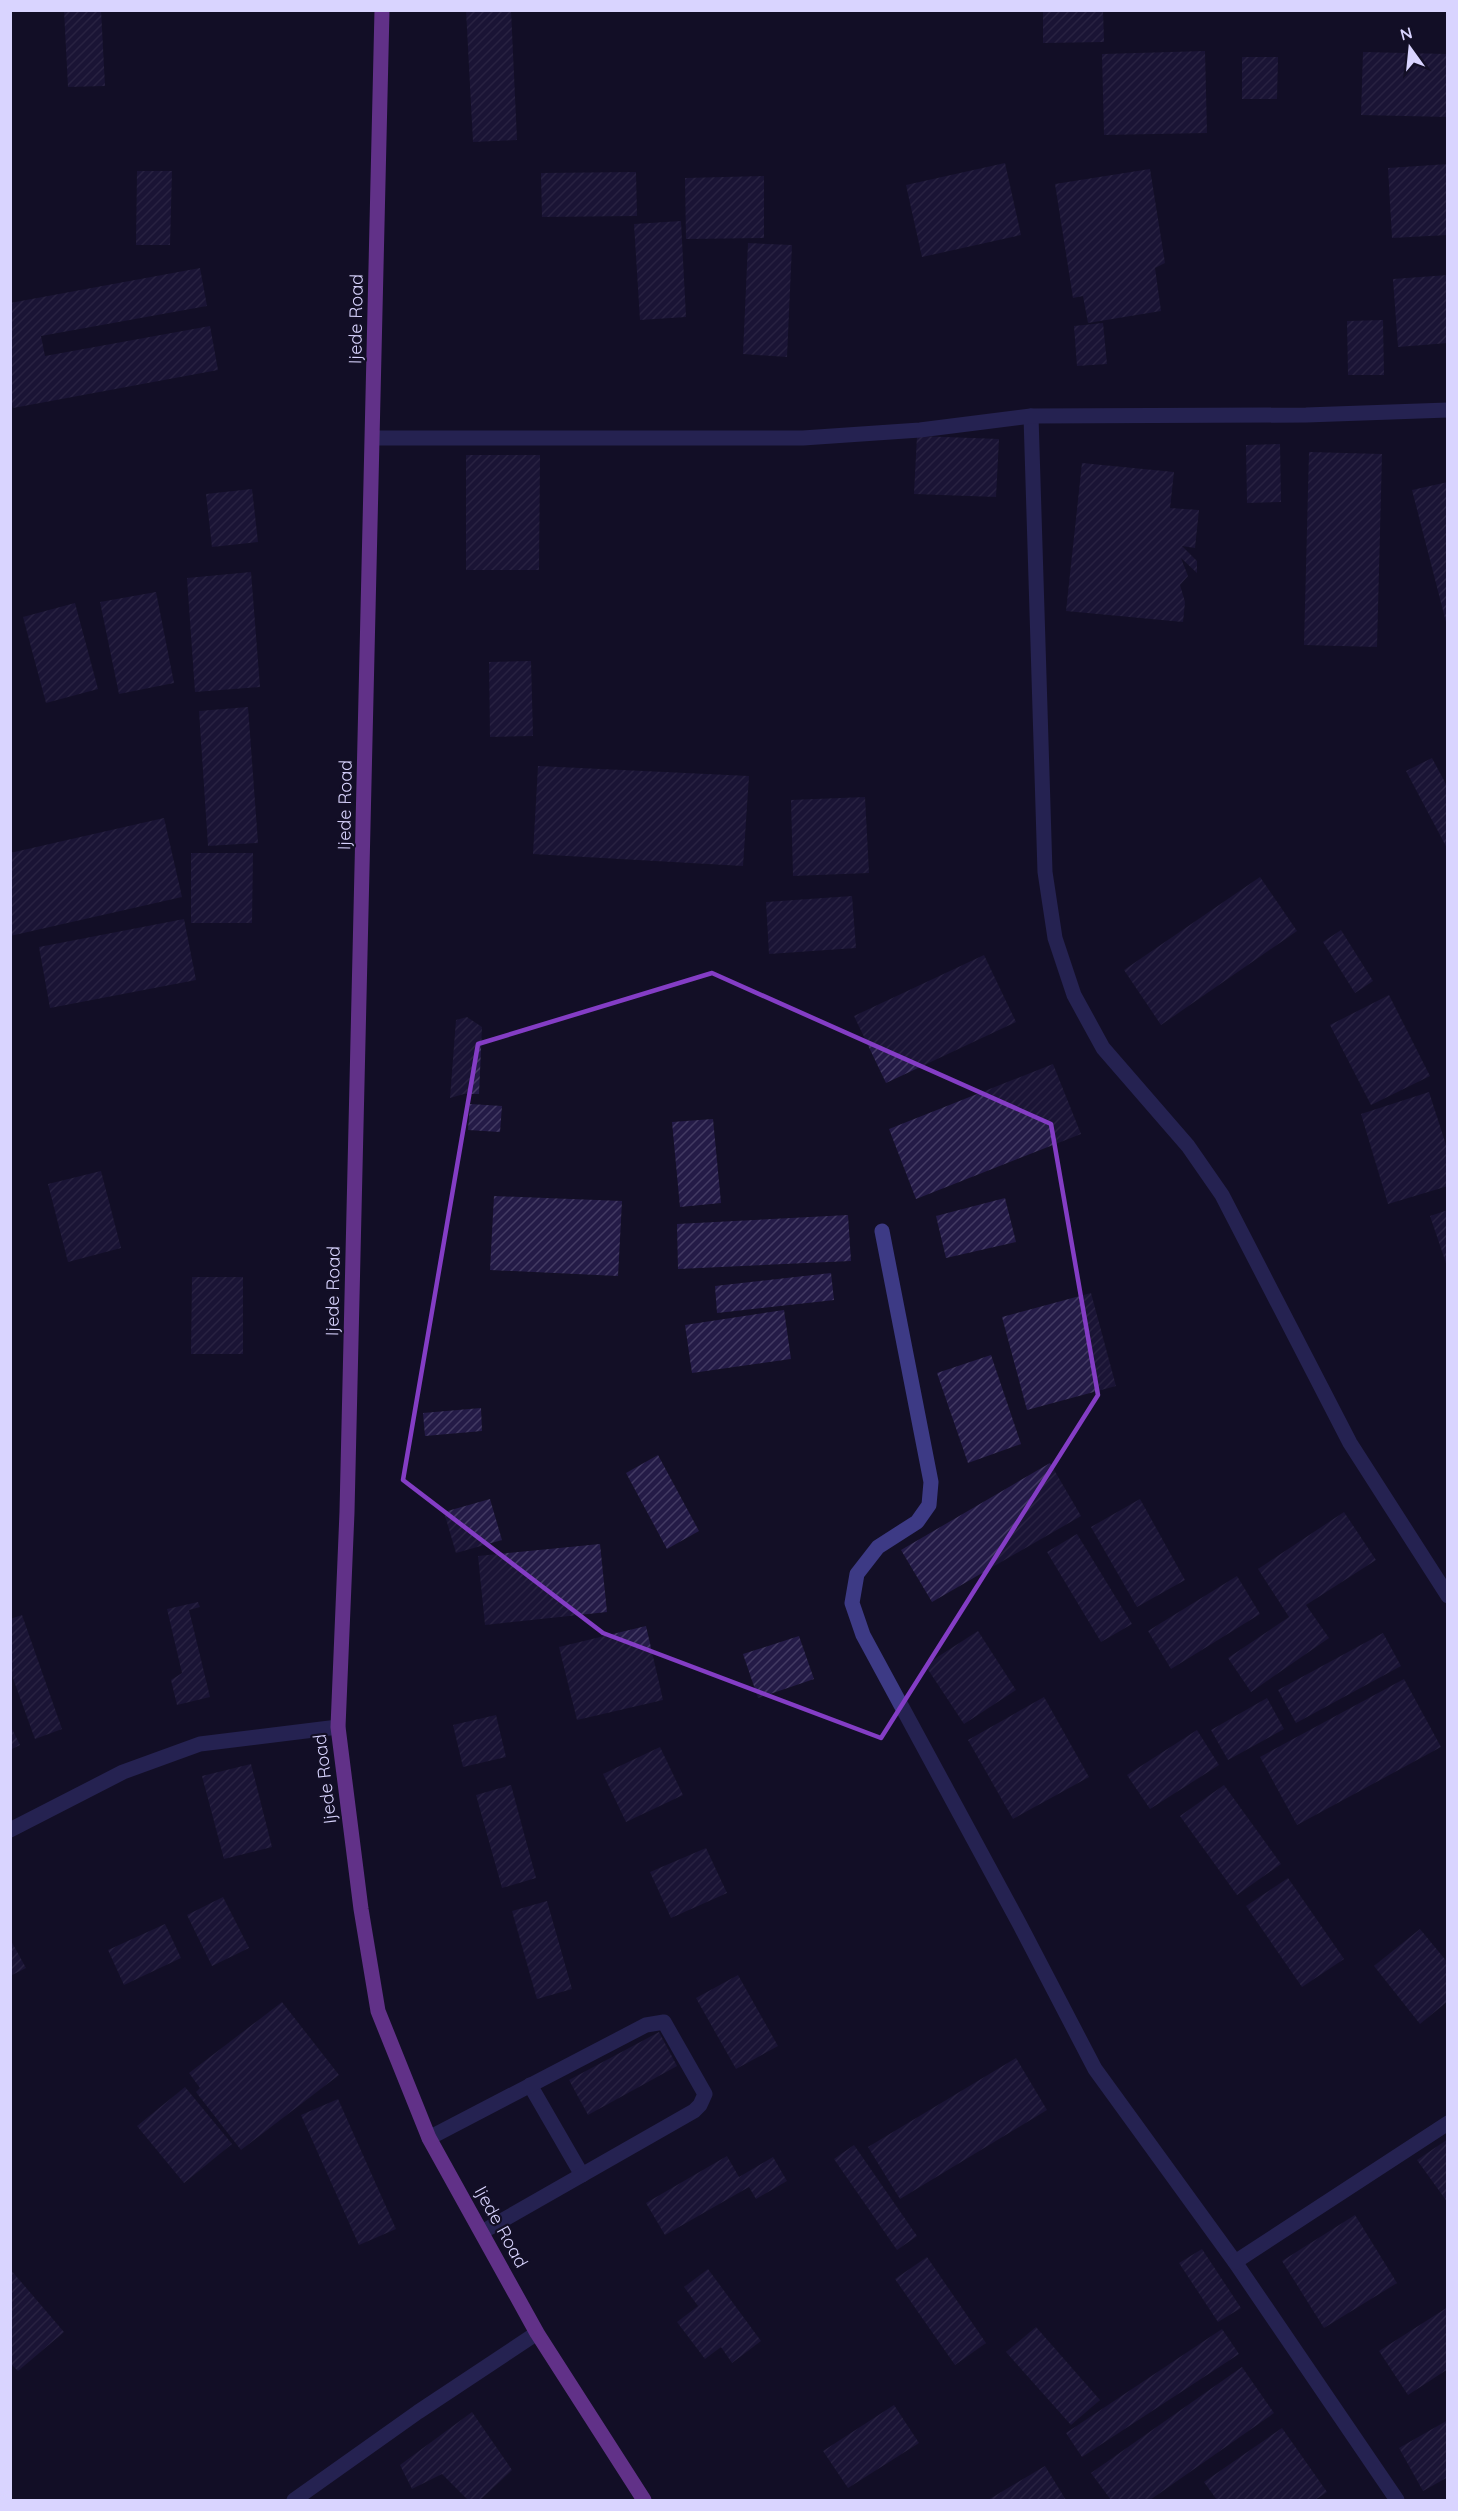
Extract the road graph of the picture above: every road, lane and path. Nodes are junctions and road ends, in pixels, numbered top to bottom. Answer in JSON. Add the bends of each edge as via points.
{"nodes":[{"id":1,"x":382,"y":10,"type":"edge"},
{"id":2,"x":1448,"y":410,"type":"edge"},
{"id":3,"x":1031,"y":416,"type":"junction"},
{"id":4,"x":373,"y":438,"type":"junction"},
{"id":5,"x":882,"y":1231,"type":"dead end"},
{"id":6,"x":1448,"y":1596,"type":"edge"},
{"id":7,"x":338,"y":1726,"type":"junction"},
{"id":8,"x":10,"y":1830,"type":"edge"},
{"id":9,"x":530,"y":2085,"type":"junction"},
{"id":10,"x":1448,"y":2123,"type":"edge"},
{"id":11,"x":429,"y":2138,"type":"junction"},
{"id":12,"x":582,"y":2175,"type":"junction"},
{"id":13,"x":482,"y":2232,"type":"junction"},
{"id":14,"x":1235,"y":2262,"type":"junction"},
{"id":15,"x":537,"y":2333,"type":"junction"},
{"id":16,"x":294,"y":2500,"type":"edge"},
{"id":17,"x":644,"y":2500,"type":"edge"},
{"id":18,"x":1397,"y":2500,"type":"edge"}],
"edges":[{"from":1,"to":4,"type":"main road","name":"Ijede Road"},
{"from":2,"to":3,"type":"street"},
{"from":3,"to":4,"type":"street","via":[[920,430],[803,438]]},
{"from":3,"to":6,"type":"street","via":[[1045,872],[1055,938],[1074,994],[1103,1048],[1188,1146],[1221,1195],[1350,1443]]},
{"from":4,"to":7,"type":"main road","name":"Ijede Road","via":[[347,1512]]},
{"from":5,"to":14,"type":"street","via":[[932,1482],[929,1505],[917,1522],[878,1547],[857,1574],[852,1603],[863,1635],[1095,2069]]},
{"from":7,"to":8,"type":"street","via":[[200,1744],[123,1772]]},
{"from":7,"to":11,"type":"main road","name":"Ijede Road","via":[[378,2011]]},
{"from":9,"to":11,"type":"street"},
{"from":9,"to":12,"type":"street"},
{"from":9,"to":12,"type":"street","via":[[646,2025],[664,2022],[705,2094],[700,2105]]},
{"from":10,"to":14,"type":"street"},
{"from":11,"to":13,"type":"main road","name":"Ijede Road"},
{"from":12,"to":13,"type":"street"},
{"from":13,"to":15,"type":"main road","name":"Ijede Road"},
{"from":14,"to":18,"type":"street"},
{"from":15,"to":16,"type":"street"},
{"from":15,"to":17,"type":"main road","name":"Ijede Road"}]}
